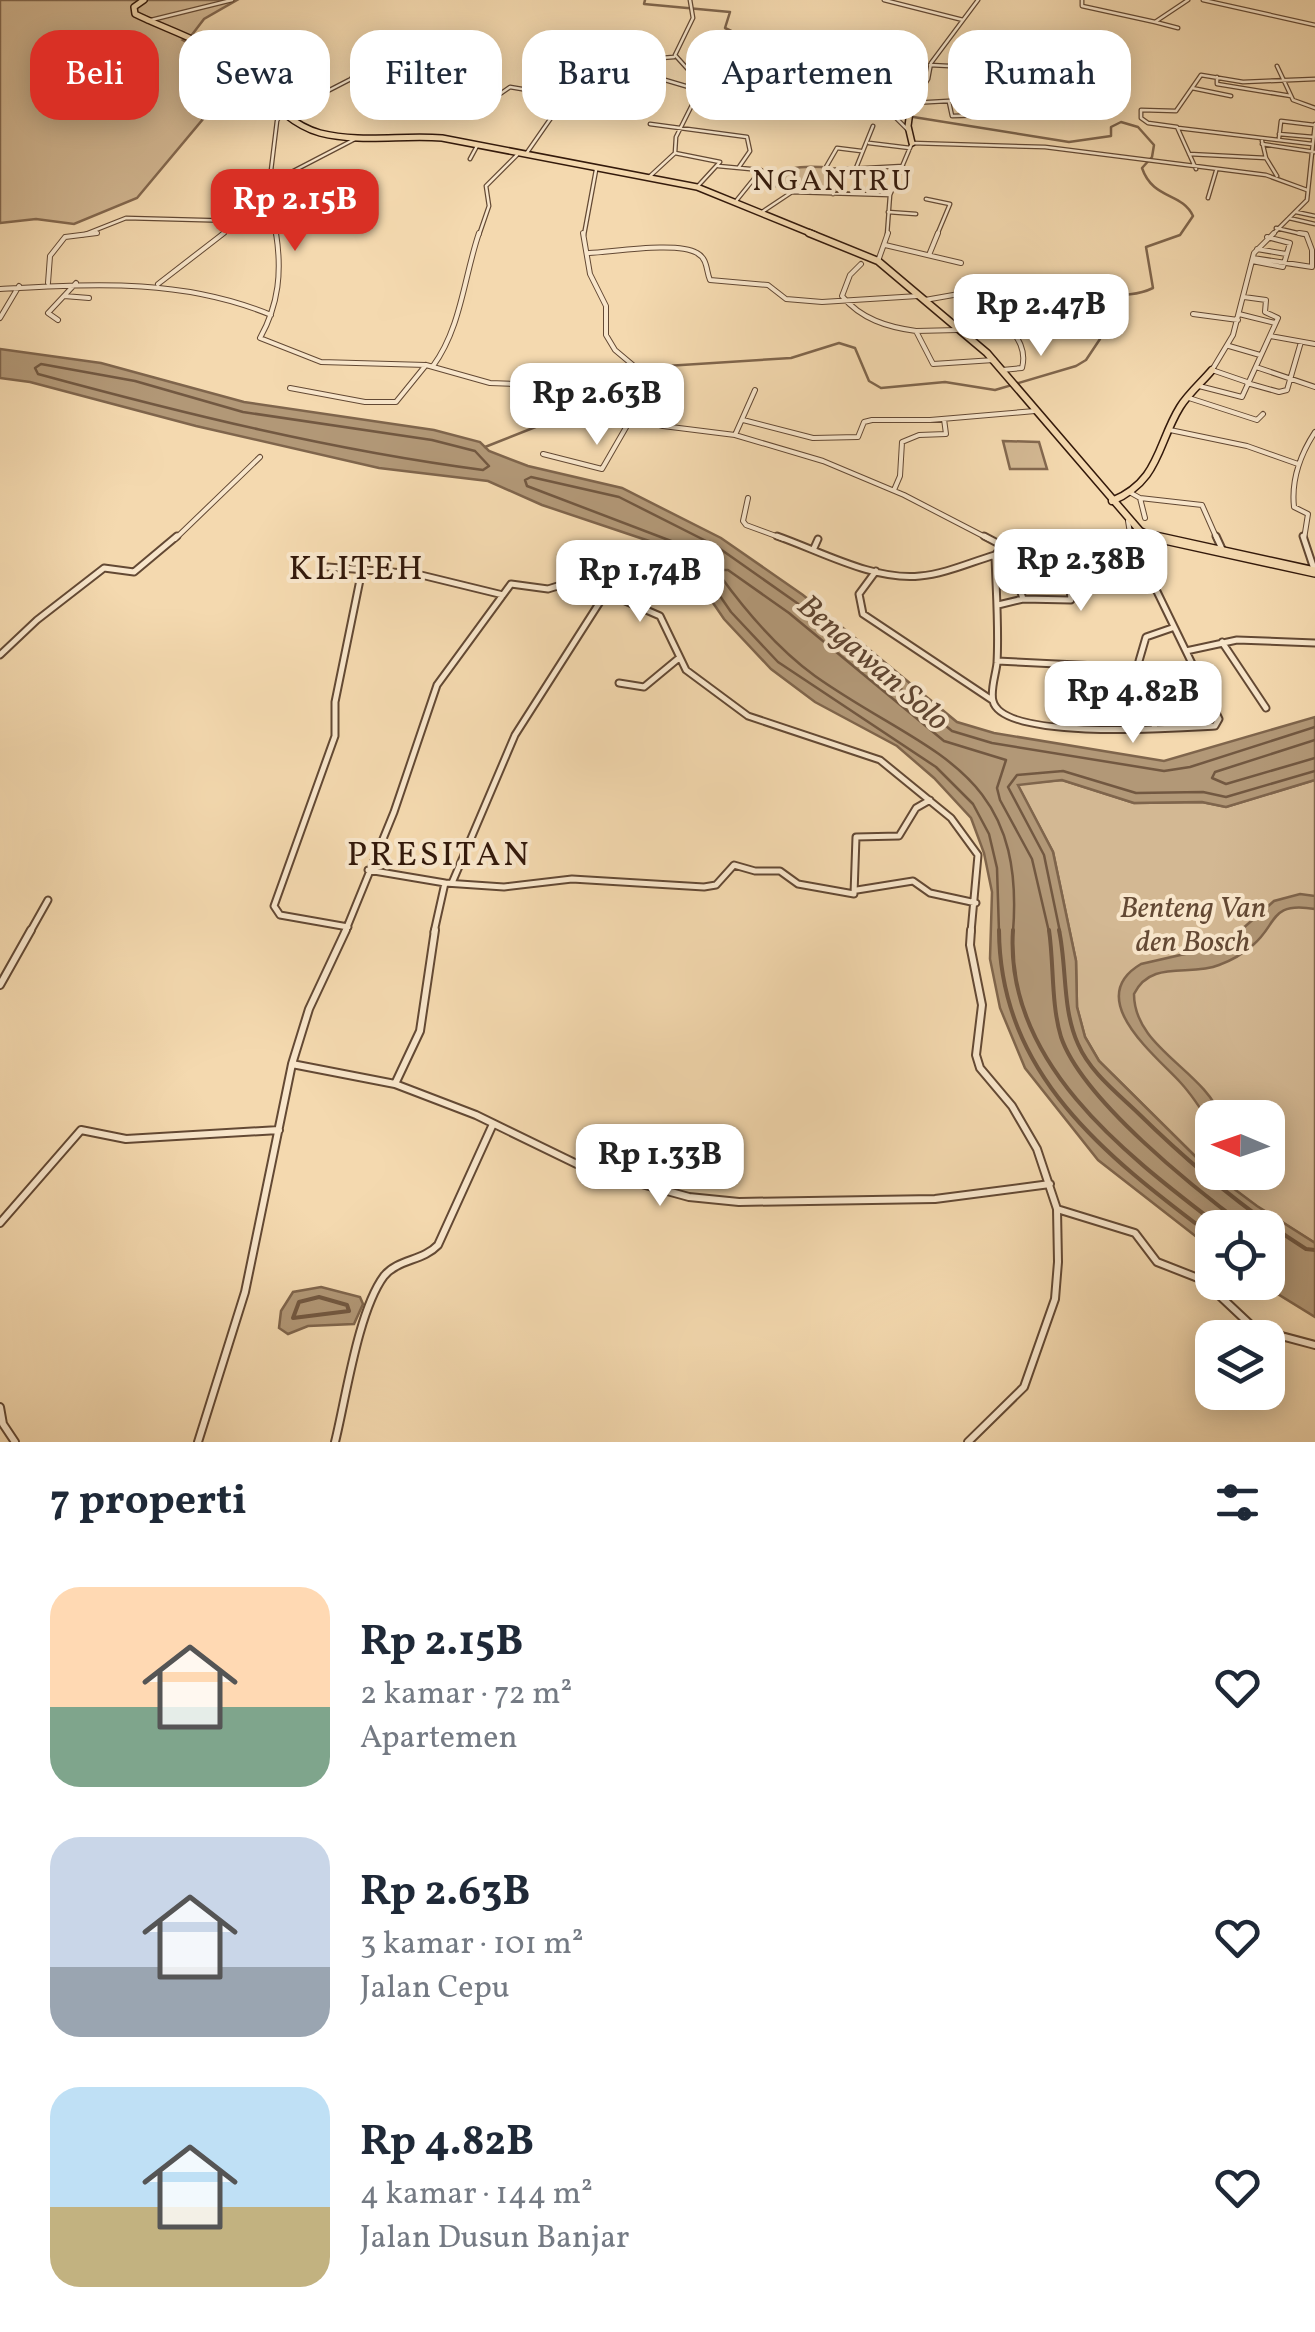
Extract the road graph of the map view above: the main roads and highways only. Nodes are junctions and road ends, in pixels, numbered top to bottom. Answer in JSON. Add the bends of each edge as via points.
{"nodes":[{"id":1,"x":144,"y":0,"type":"edge"},
{"id":2,"x":909,"y":120,"type":"edge"},
{"id":3,"x":911,"y":145,"type":"road end"},
{"id":4,"x":1212,"y":370,"type":"road end"},
{"id":5,"x":1021,"y":392,"type":"joint"},
{"id":6,"x":1112,"y":500,"type":"junction"},
{"id":7,"x":1315,"y":572,"type":"edge"}],
"edges":[{"from":1,"to":5,"type":"highway","via":[[133,11],[228,60],[283,112],[316,132],[355,139],[415,135],[697,186],[878,261],[994,360]]},
{"from":2,"to":3,"type":"main road"},
{"from":4,"to":6,"type":"main road","via":[[1170,430],[1159,460],[1131,493]]},
{"from":5,"to":6,"type":"highway"},
{"from":6,"to":7,"type":"highway","via":[[1128,522],[1161,541]]}]}
